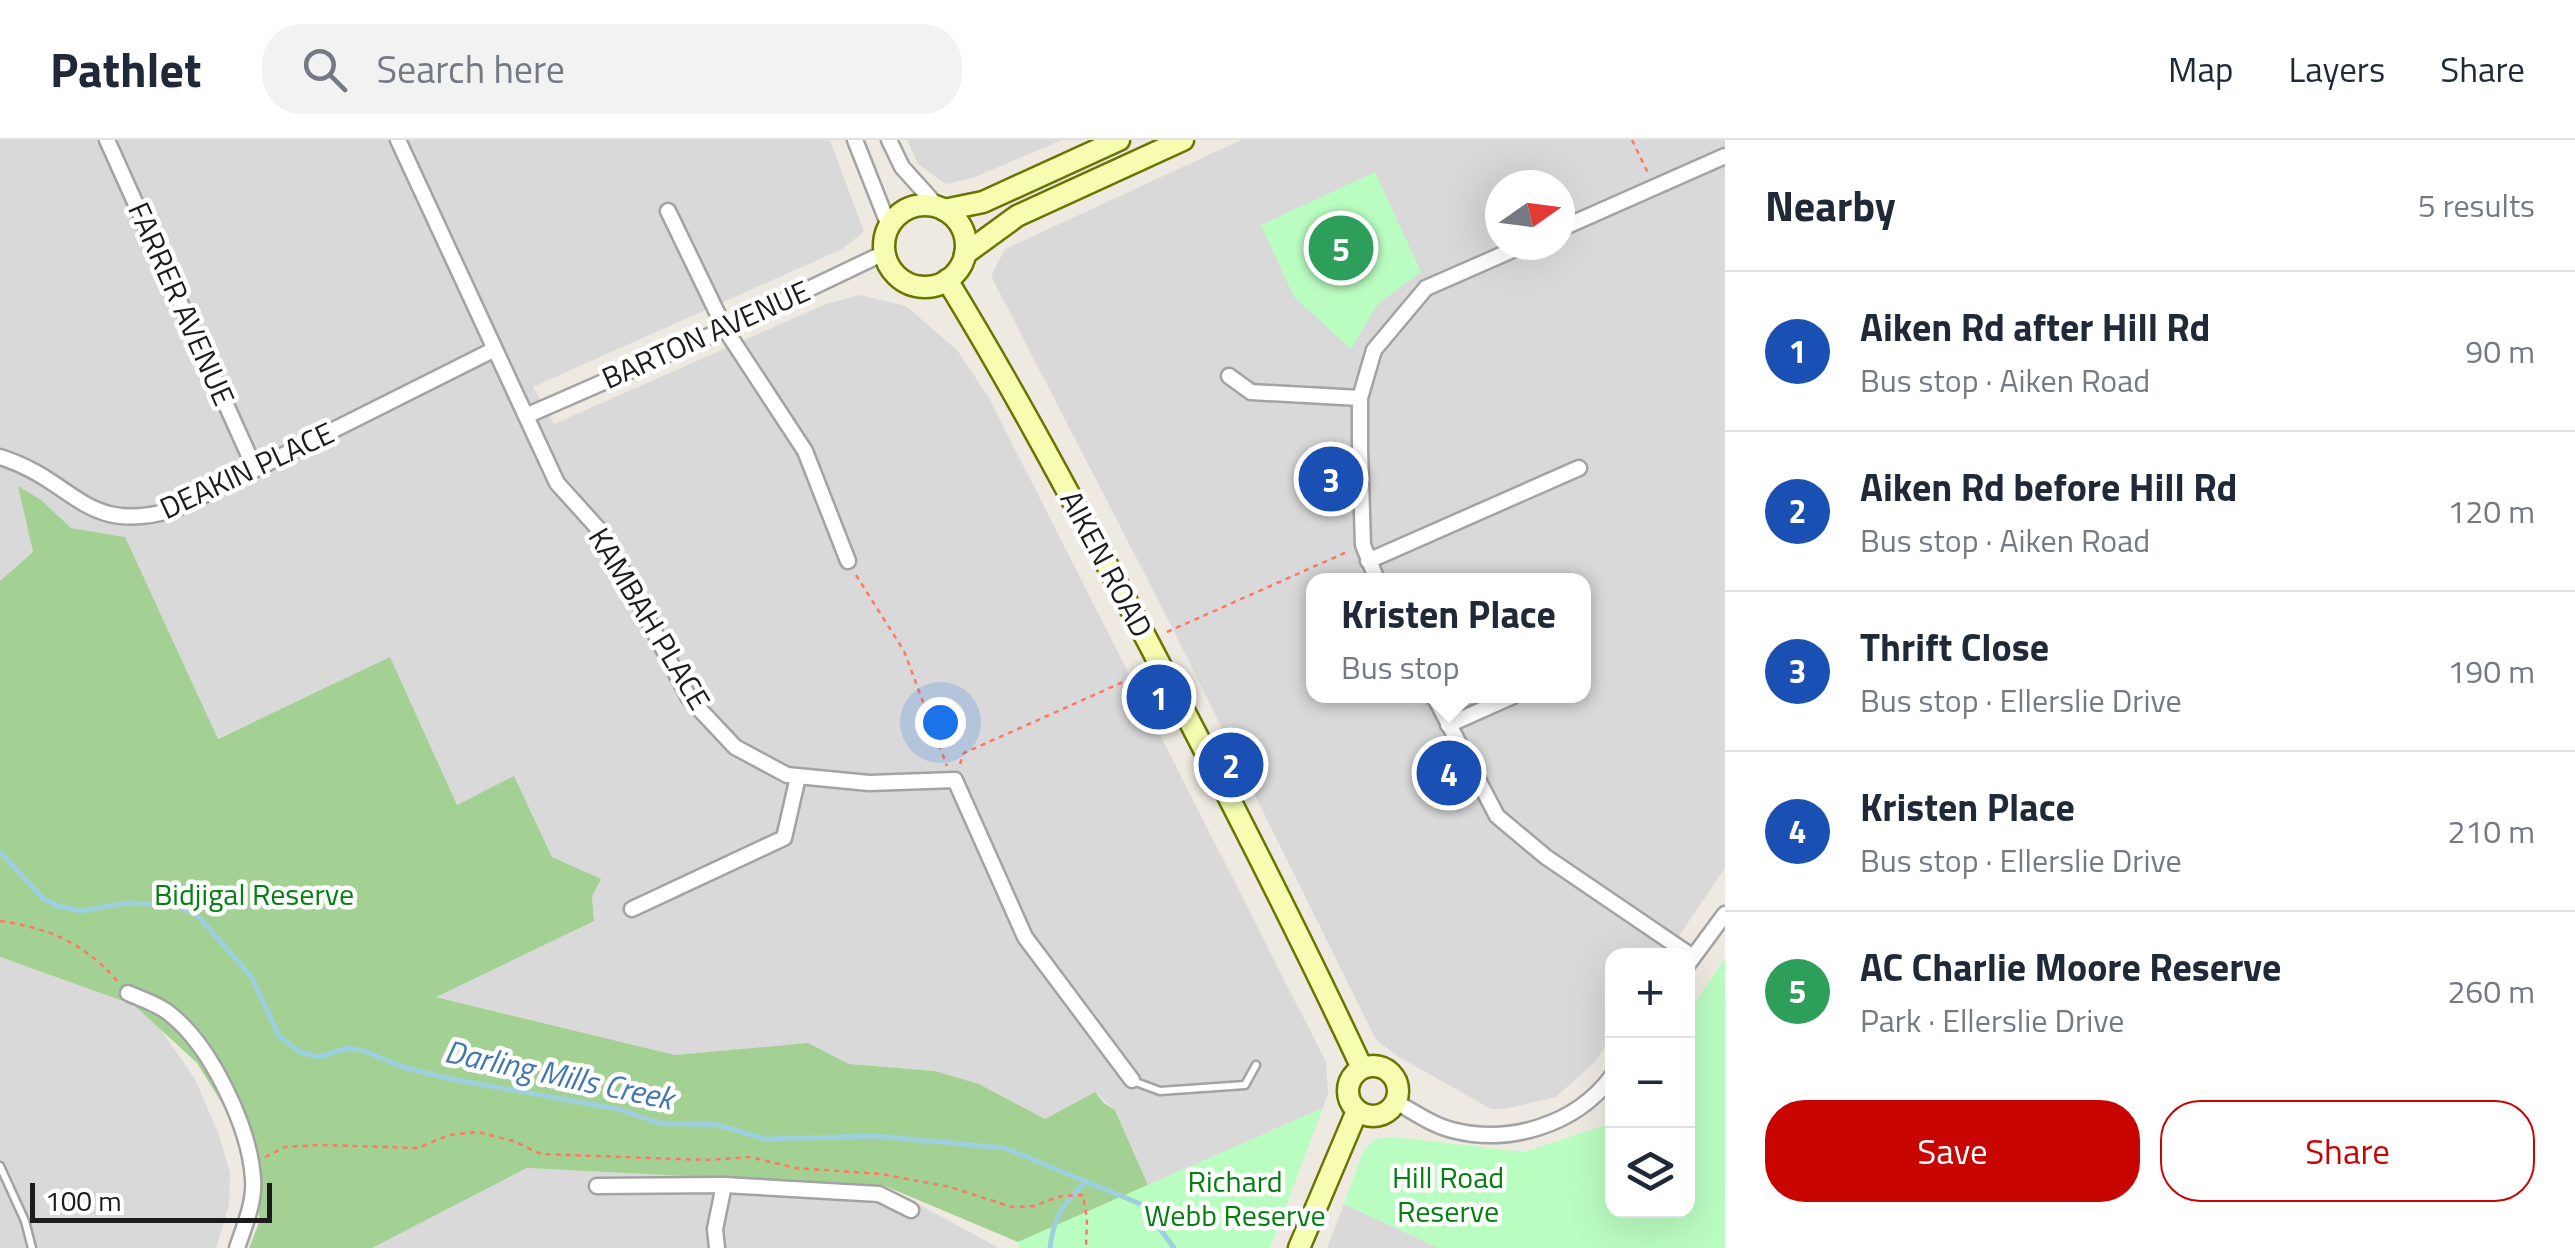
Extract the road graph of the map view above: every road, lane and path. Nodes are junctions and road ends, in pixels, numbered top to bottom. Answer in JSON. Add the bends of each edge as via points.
{"nodes":[{"id":1,"x":107,"y":140,"type":"edge"},
{"id":2,"x":398,"y":140,"type":"edge"},
{"id":3,"x":855,"y":140,"type":"edge"},
{"id":4,"x":889,"y":140,"type":"edge"},
{"id":5,"x":1119,"y":140,"type":"edge"},
{"id":6,"x":1183,"y":140,"type":"edge"},
{"id":7,"x":1632,"y":140,"type":"edge"},
{"id":8,"x":1725,"y":156,"type":"edge"},
{"id":9,"x":1655,"y":187,"type":"junction"},
{"id":10,"x":941,"y":208,"type":"junction"},
{"id":11,"x":668,"y":210,"type":"dead end"},
{"id":12,"x":1575,"y":222,"type":"edge"},
{"id":13,"x":888,"y":226,"type":"junction"},
{"id":14,"x":884,"y":253,"type":"junction"},
{"id":15,"x":965,"y":254,"type":"junction"},
{"id":16,"x":1490,"y":260,"type":"edge"},
{"id":17,"x":947,"y":280,"type":"junction"},
{"id":18,"x":725,"y":329,"type":"junction"},
{"id":19,"x":492,"y":350,"type":"junction"},
{"id":20,"x":1229,"y":376,"type":"dead end"},
{"id":21,"x":1360,"y":398,"type":"junction"},
{"id":22,"x":528,"y":415,"type":"junction"},
{"id":23,"x":0,"y":458,"type":"edge"},
{"id":24,"x":1579,"y":468,"type":"dead end"},
{"id":25,"x":256,"y":469,"type":"junction"},
{"id":26,"x":1362,"y":545,"type":"junction"},
{"id":27,"x":848,"y":561,"type":"joint"},
{"id":28,"x":1368,"y":562,"type":"junction"},
{"id":29,"x":1374,"y":573,"type":"edge"},
{"id":30,"x":1168,"y":632,"type":"dead end"},
{"id":31,"x":1142,"y":674,"type":"dead end"},
{"id":32,"x":1437,"y":703,"type":"edge"},
{"id":33,"x":1497,"y":703,"type":"edge"},
{"id":34,"x":1448,"y":725,"type":"junction"},
{"id":35,"x":798,"y":777,"type":"junction"},
{"id":36,"x":955,"y":780,"type":"junction"},
{"id":37,"x":632,"y":909,"type":"dead end"},
{"id":38,"x":1725,"y":914,"type":"edge"},
{"id":39,"x":0,"y":921,"type":"edge"},
{"id":40,"x":1672,"y":948,"type":"edge"},
{"id":41,"x":1695,"y":954,"type":"edge"},
{"id":42,"x":128,"y":993,"type":"joint"},
{"id":43,"x":1256,"y":1065,"type":"dead end"},
{"id":44,"x":1362,"y":1068,"type":"junction"},
{"id":45,"x":1132,"y":1080,"type":"joint"},
{"id":46,"x":1605,"y":1084,"type":"edge"},
{"id":47,"x":1396,"y":1102,"type":"junction"},
{"id":48,"x":1357,"y":1110,"type":"junction"},
{"id":49,"x":250,"y":1164,"type":"junction"},
{"id":50,"x":0,"y":1166,"type":"edge"},
{"id":51,"x":724,"y":1185,"type":"junction"},
{"id":52,"x":597,"y":1186,"type":"dead end"},
{"id":53,"x":911,"y":1210,"type":"dead end"},
{"id":54,"x":32,"y":1248,"type":"edge"},
{"id":55,"x":237,"y":1248,"type":"edge"},
{"id":56,"x":717,"y":1248,"type":"edge"},
{"id":57,"x":1086,"y":1248,"type":"edge"},
{"id":58,"x":1299,"y":1248,"type":"edge"}],
"edges":[{"from":1,"to":25,"type":"street","name":"FARRER AVENUE"},
{"from":2,"to":19,"type":"street","name":"KAMBAH PLACE"},
{"from":3,"to":13,"type":"street"},
{"from":4,"to":10,"type":"street","via":[[902,167]]},
{"from":5,"to":10,"type":"street","via":[[983,202]]},
{"from":6,"to":15,"type":"street","via":[[1017,216]]},
{"from":7,"to":9,"type":"path"},
{"from":8,"to":9,"type":"street"},
{"from":9,"to":12,"type":"street"},
{"from":10,"to":13,"type":"street","via":[[910,208]]},
{"from":10,"to":15,"type":"street","via":[[962,228]]},
{"from":11,"to":18,"type":"street"},
{"from":13,"to":14,"type":"street"},
{"from":14,"to":17,"type":"street","via":[[908,284]]},
{"from":14,"to":18,"type":"street","name":"BARTON AVENUE"},
{"from":15,"to":17,"type":"street"},
{"from":16,"to":21,"type":"street","via":[[1426,288],[1374,350]]},
{"from":17,"to":44,"type":"street","name":"AIKEN ROAD","via":[[1013,387],[1160,665]]},
{"from":18,"to":22,"type":"street","name":"BARTON AVENUE"},
{"from":18,"to":27,"type":"street","via":[[805,451]]},
{"from":19,"to":22,"type":"street","name":"KAMBAH PLACE"},
{"from":19,"to":25,"type":"street","name":"DEAKIN PLACE"},
{"from":20,"to":21,"type":"street","via":[[1251,392]]},
{"from":21,"to":26,"type":"street"},
{"from":22,"to":35,"type":"street","name":"KAMBAH PLACE","via":[[557,484],[604,534],[689,698],[735,747]]},
{"from":23,"to":25,"type":"street","name":"DEAKIN PLACE","via":[[27,466],[90,509],[117,518],[176,509]]},
{"from":24,"to":28,"type":"street"},
{"from":26,"to":28,"type":"street"},
{"from":26,"to":30,"type":"path"},
{"from":27,"to":36,"type":"path","via":[[904,651]]},
{"from":28,"to":29,"type":"street"},
{"from":31,"to":36,"type":"path","via":[[964,753]]},
{"from":32,"to":34,"type":"street"},
{"from":33,"to":34,"type":"street"},
{"from":34,"to":40,"type":"street","via":[[1497,816]]},
{"from":35,"to":36,"type":"street","name":"KAMBAH PLACE","via":[[870,784]]},
{"from":35,"to":37,"type":"street","via":[[784,838]]},
{"from":36,"to":45,"type":"street","via":[[1026,936]]},
{"from":38,"to":41,"type":"street"},
{"from":39,"to":42,"type":"path","via":[[38,926],[98,958]]},
{"from":42,"to":49,"type":"street","via":[[169,1012],[203,1048],[240,1122]]},
{"from":43,"to":45,"type":"lane","via":[[1245,1085],[1160,1091]]},
{"from":44,"to":47,"type":"street","via":[[1378,1066],[1393,1075]]},
{"from":44,"to":48,"type":"street","via":[[1348,1086]]},
{"from":46,"to":47,"type":"street","via":[[1564,1117],[1503,1136],[1449,1130]]},
{"from":47,"to":48,"type":"street","via":[[1382,1115]]},
{"from":48,"to":58,"type":"street"},
{"from":49,"to":55,"type":"street","via":[[254,1180]]},
{"from":49,"to":57,"type":"path","via":[[285,1147],[418,1148],[478,1132],[541,1154],[750,1157],[950,1186],[1012,1207],[1082,1196]]},
{"from":50,"to":54,"type":"lane"},
{"from":51,"to":52,"type":"street"},
{"from":51,"to":53,"type":"street","via":[[879,1194]]},
{"from":51,"to":56,"type":"street","via":[[714,1229]]}]}
